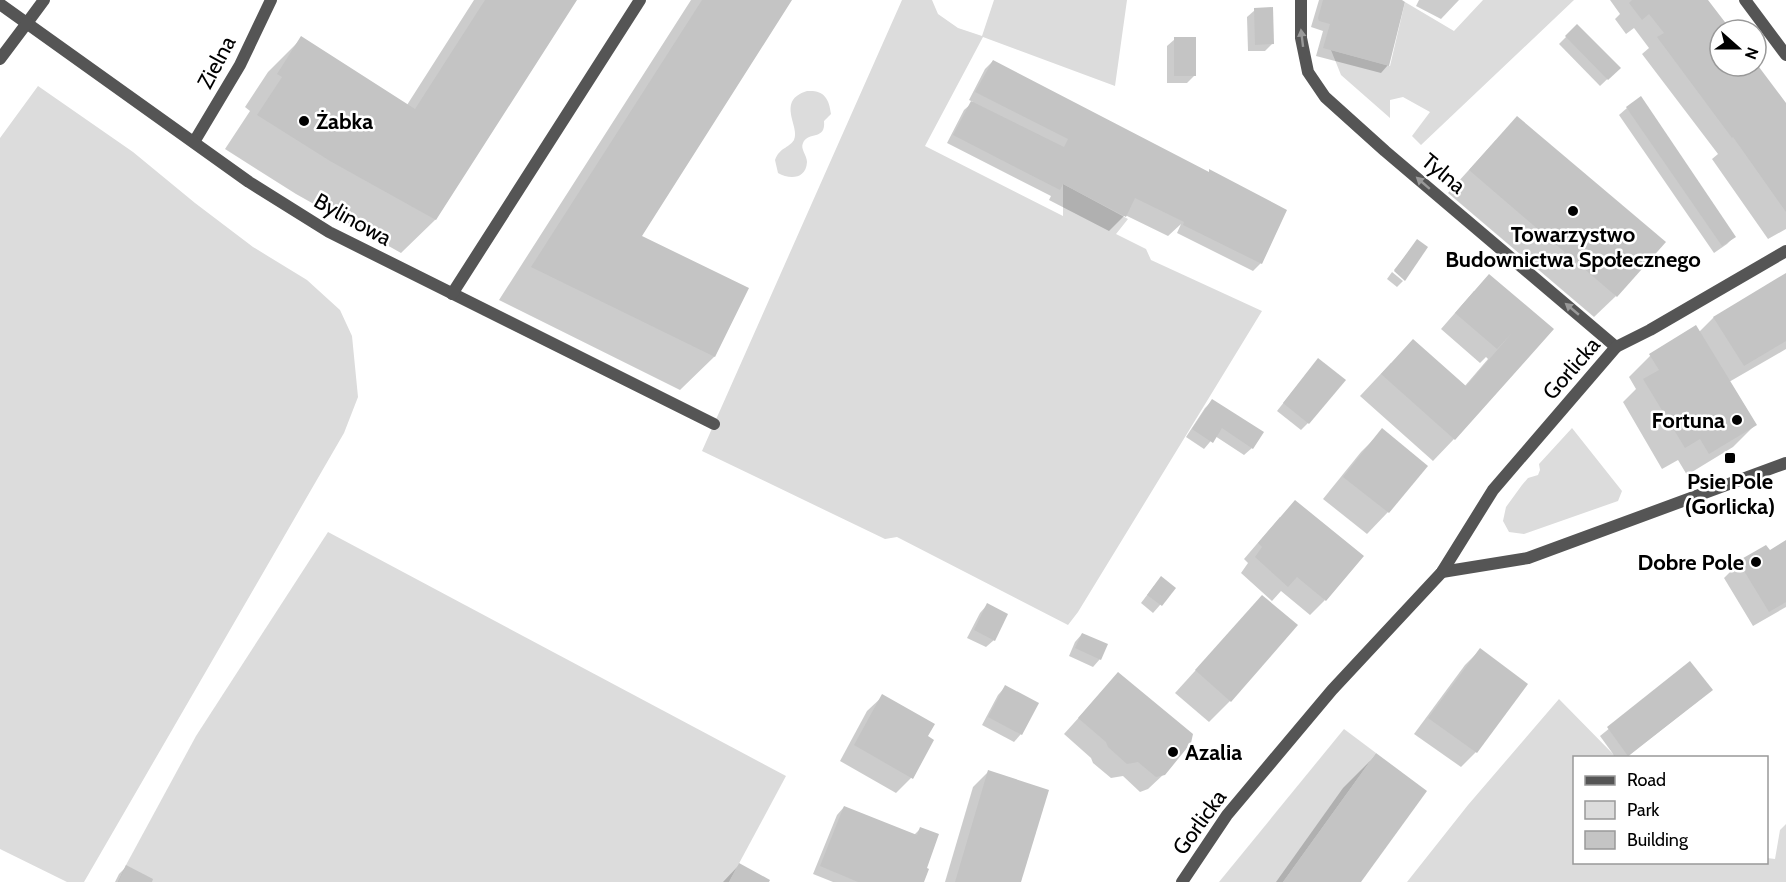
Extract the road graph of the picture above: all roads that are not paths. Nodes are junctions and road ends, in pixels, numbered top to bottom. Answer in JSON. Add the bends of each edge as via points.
{"nodes":[{"id":1,"x":44,"y":0,"type":"edge"},
{"id":2,"x":271,"y":0,"type":"edge"},
{"id":3,"x":640,"y":0,"type":"edge"},
{"id":4,"x":1300,"y":0,"type":"edge"},
{"id":5,"x":1745,"y":0,"type":"edge"},
{"id":6,"x":0,"y":4,"type":"edge"},
{"id":7,"x":27,"y":23,"type":"junction"},
{"id":8,"x":1786,"y":55,"type":"edge"},
{"id":9,"x":0,"y":59,"type":"edge"},
{"id":10,"x":194,"y":142,"type":"junction"},
{"id":11,"x":1786,"y":251,"type":"edge"},
{"id":12,"x":452,"y":294,"type":"junction"},
{"id":13,"x":1616,"y":347,"type":"junction"},
{"id":14,"x":714,"y":424,"type":"dead end"},
{"id":15,"x":1786,"y":463,"type":"edge"},
{"id":16,"x":1442,"y":572,"type":"junction"},
{"id":17,"x":1182,"y":882,"type":"edge"}],
"edges":[{"from":1,"to":7,"type":"street"},
{"from":2,"to":10,"type":"street","name":"Zielna","via":[[240,65]]},
{"from":3,"to":12,"type":"street"},
{"from":13,"to":4,"type":"street","name":"Tylna","one_way":true,"via":[[1325,97],[1308,72],[1301,38]]},
{"from":5,"to":8,"type":"street"},
{"from":6,"to":7,"type":"street","name":"Bylinowa"},
{"from":7,"to":9,"type":"street"},
{"from":7,"to":10,"type":"street","name":"Bylinowa"},
{"from":10,"to":12,"type":"street","name":"Bylinowa","via":[[329,232]]},
{"from":11,"to":13,"type":"street","name":"Gorlicka"},
{"from":12,"to":14,"type":"street","name":"Bylinowa"},
{"from":13,"to":16,"type":"street","name":"Gorlicka","via":[[1493,490]]},
{"from":15,"to":16,"type":"street","via":[[1528,558]]},
{"from":16,"to":17,"type":"street","name":"Gorlicka","via":[[1332,690],[1227,815]]}]}
